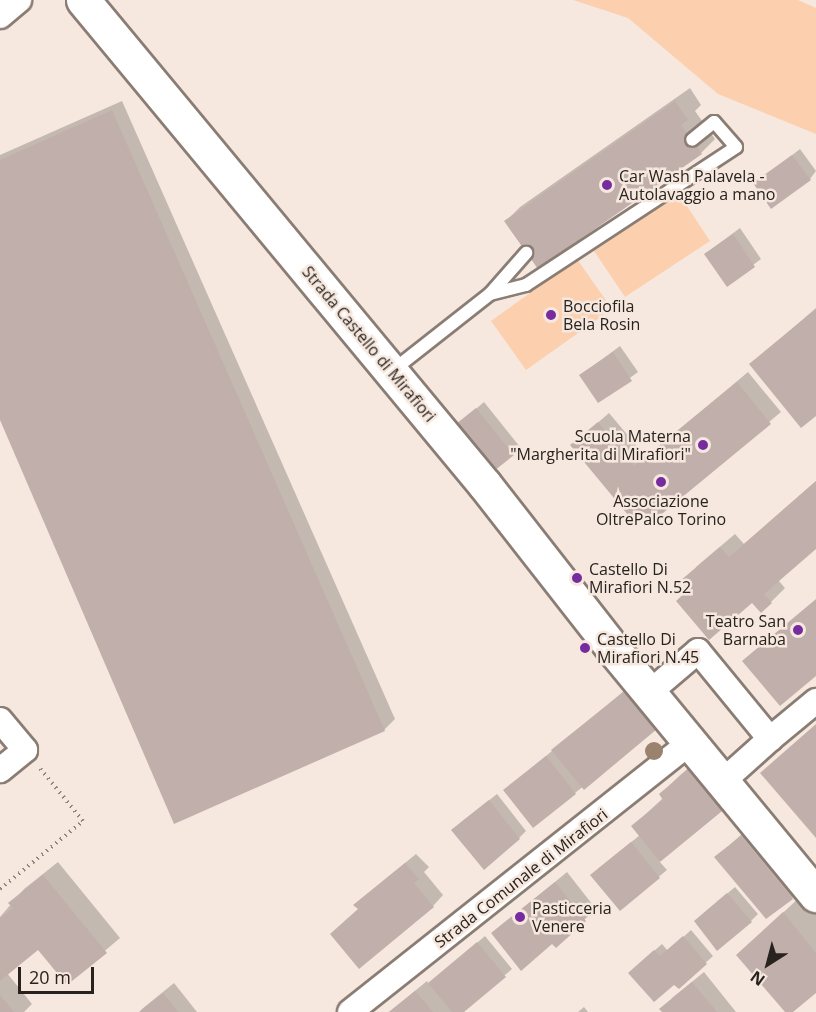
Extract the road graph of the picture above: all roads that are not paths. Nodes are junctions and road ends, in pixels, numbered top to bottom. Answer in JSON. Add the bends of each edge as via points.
{"nodes":[{"id":1,"x":20,"y":0,"type":"edge"},
{"id":2,"x":83,"y":0,"type":"edge"},
{"id":3,"x":0,"y":16,"type":"edge"},
{"id":4,"x":692,"y":140,"type":"dead end"},
{"id":5,"x":526,"y":253,"type":"dead end"},
{"id":6,"x":490,"y":294,"type":"junction"},
{"id":7,"x":392,"y":372,"type":"junction"},
{"id":8,"x":650,"y":692,"type":"junction"},
{"id":9,"x":816,"y":701,"type":"edge"},
{"id":10,"x":0,"y":720,"type":"edge"},
{"id":11,"x":770,"y":738,"type":"junction"},
{"id":12,"x":691,"y":742,"type":"junction"},
{"id":13,"x":0,"y":770,"type":"edge"},
{"id":14,"x":722,"y":782,"type":"junction"},
{"id":15,"x":816,"y":896,"type":"edge"},
{"id":16,"x":350,"y":1012,"type":"edge"}],
"edges":[{"from":1,"to":3,"type":"street"},
{"from":2,"to":7,"type":"street","name":"Strada Castello di Mirafiori"},
{"from":4,"to":6,"type":"lane","via":[[714,122],[736,147],[526,285]]},
{"from":5,"to":6,"type":"lane"},
{"from":6,"to":7,"type":"lane"},
{"from":7,"to":8,"type":"street","name":"Strada Castello di Mirafiori"},
{"from":8,"to":11,"type":"street","via":[[698,651]]},
{"from":8,"to":12,"type":"street","name":"Strada Castello di Mirafiori"},
{"from":9,"to":11,"type":"street"},
{"from":10,"to":13,"type":"street","via":[[25,750]]},
{"from":11,"to":14,"type":"street"},
{"from":12,"to":14,"type":"street","name":"Strada Castello di Mirafiori"},
{"from":12,"to":16,"type":"street","name":"Strada Comunale di Mirafiori"},
{"from":14,"to":15,"type":"street","name":"Strada Castello di Mirafiori"}]}
